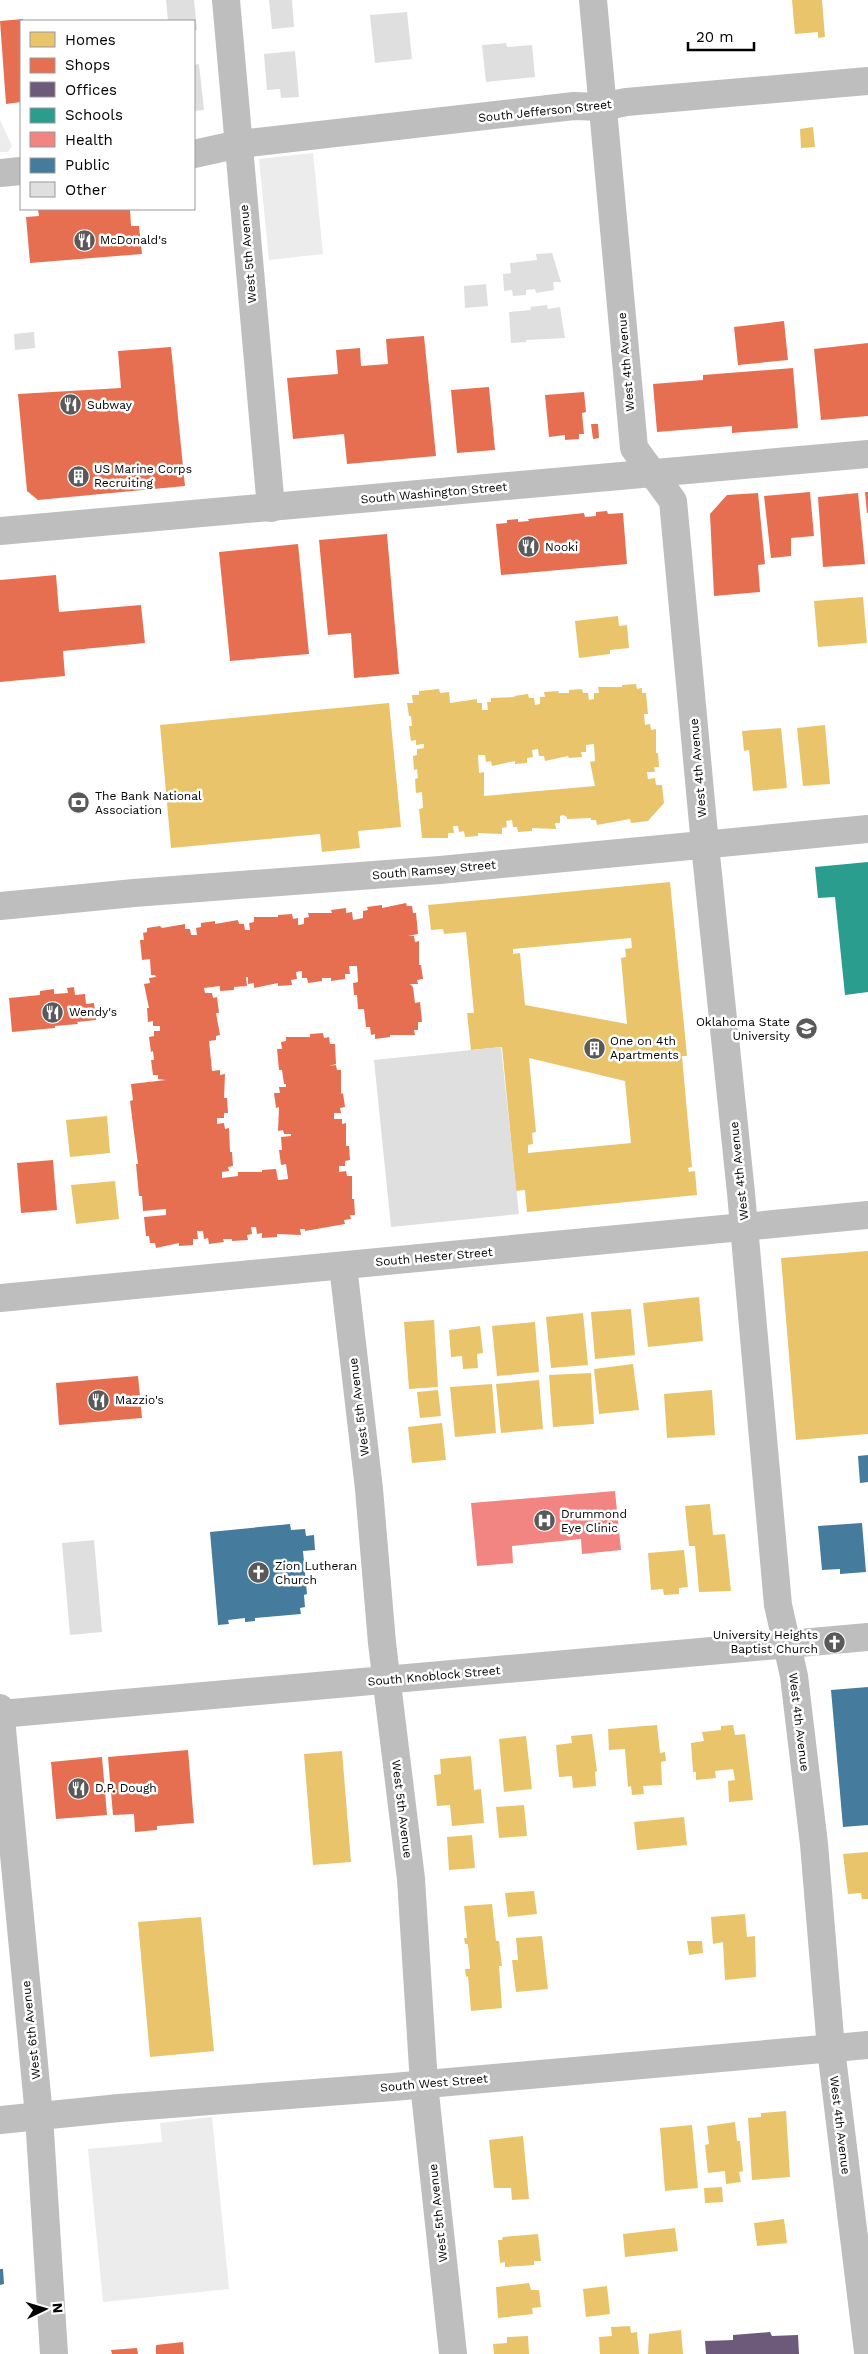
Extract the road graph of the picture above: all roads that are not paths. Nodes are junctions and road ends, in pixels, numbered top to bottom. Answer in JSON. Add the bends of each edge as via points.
{"nodes":[{"id":1,"x":226,"y":0,"type":"edge"},
{"id":2,"x":593,"y":0,"type":"edge"},
{"id":3,"x":868,"y":81,"type":"edge"},
{"id":4,"x":603,"y":107,"type":"junction"},
{"id":5,"x":239,"y":144,"type":"junction"},
{"id":6,"x":195,"y":154,"type":"edge"},
{"id":7,"x":20,"y":171,"type":"edge"},
{"id":8,"x":0,"y":173,"type":"edge"},
{"id":9,"x":868,"y":454,"type":"edge"},
{"id":10,"x":654,"y":474,"type":"junction"},
{"id":11,"x":271,"y":508,"type":"junction"},
{"id":12,"x":0,"y":531,"type":"edge"},
{"id":13,"x":868,"y":829,"type":"edge"},
{"id":14,"x":705,"y":845,"type":"junction"},
{"id":15,"x":0,"y":906,"type":"edge"},
{"id":16,"x":868,"y":1215,"type":"edge"},
{"id":17,"x":744,"y":1227,"type":"junction"},
{"id":18,"x":343,"y":1266,"type":"junction"},
{"id":19,"x":0,"y":1298,"type":"edge"},
{"id":20,"x":868,"y":1637,"type":"edge"},
{"id":21,"x":788,"y":1645,"type":"junction"},
{"id":22,"x":387,"y":1680,"type":"junction"},
{"id":23,"x":0,"y":1708,"type":"edge"},
{"id":24,"x":0,"y":1714,"type":"edge"},
{"id":25,"x":868,"y":2045,"type":"edge"},
{"id":26,"x":831,"y":2049,"type":"junction"},
{"id":27,"x":424,"y":2084,"type":"junction"},
{"id":28,"x":39,"y":2116,"type":"junction"},
{"id":29,"x":0,"y":2120,"type":"edge"},
{"id":30,"x":868,"y":2352,"type":"edge"},
{"id":31,"x":54,"y":2354,"type":"edge"},
{"id":32,"x":453,"y":2354,"type":"edge"}],
"edges":[{"from":1,"to":5,"type":"main road","name":"West 5th Avenue"},
{"from":2,"to":4,"type":"main road","name":"West 4th Avenue"},
{"from":3,"to":4,"type":"main road","name":"South Jefferson Street","via":[[626,102]]},
{"from":4,"to":5,"type":"main road","name":"South Jefferson Street","via":[[574,106]]},
{"from":4,"to":10,"type":"main road","name":"West 4th Avenue","via":[[634,448]]},
{"from":5,"to":6,"type":"main road","name":"South Jefferson Street"},
{"from":5,"to":11,"type":"main road","name":"West 5th Avenue"},
{"from":7,"to":8,"type":"main road"},
{"from":9,"to":10,"type":"main road","name":"South Washington Street"},
{"from":10,"to":11,"type":"main road","name":"South Washington Street"},
{"from":10,"to":14,"type":"main road","name":"West 4th Avenue","via":[[673,501]]},
{"from":11,"to":12,"type":"main road","name":"South Washington Street"},
{"from":13,"to":14,"type":"main road","name":"South Ramsey Street"},
{"from":14,"to":15,"type":"main road","name":"South Ramsey Street"},
{"from":14,"to":17,"type":"main road","name":"West 4th Avenue"},
{"from":16,"to":17,"type":"main road","name":"South Hester Street"},
{"from":17,"to":18,"type":"main road","name":"South Hester Street"},
{"from":17,"to":21,"type":"main road","name":"West 4th Avenue","via":[[777,1596]]},
{"from":18,"to":19,"type":"main road","name":"South Hester Street"},
{"from":18,"to":22,"type":"main road","name":"West 5th Avenue"},
{"from":20,"to":21,"type":"main road","name":"South Knoblock Street"},
{"from":21,"to":22,"type":"main road","name":"South Knoblock Street"},
{"from":21,"to":26,"type":"main road","name":"West 4th Avenue","via":[[814,1844]]},
{"from":22,"to":24,"type":"main road","name":"South Knoblock Street"},
{"from":22,"to":27,"type":"main road","name":"West 5th Avenue","via":[[411,1879]]},
{"from":23,"to":24,"type":"main road","name":"West 6th Avenue"},
{"from":24,"to":28,"type":"main road","name":"West 6th Avenue"},
{"from":25,"to":26,"type":"main road","name":"South West Street"},
{"from":26,"to":27,"type":"main road","name":"South West Street"},
{"from":26,"to":30,"type":"main road","name":"West 4th Avenue"},
{"from":27,"to":28,"type":"main road","name":"South West Street"},
{"from":27,"to":32,"type":"main road","name":"West 5th Avenue"},
{"from":28,"to":29,"type":"main road","name":"South West Street"},
{"from":28,"to":31,"type":"main road","name":"West 6th Avenue"}]}
